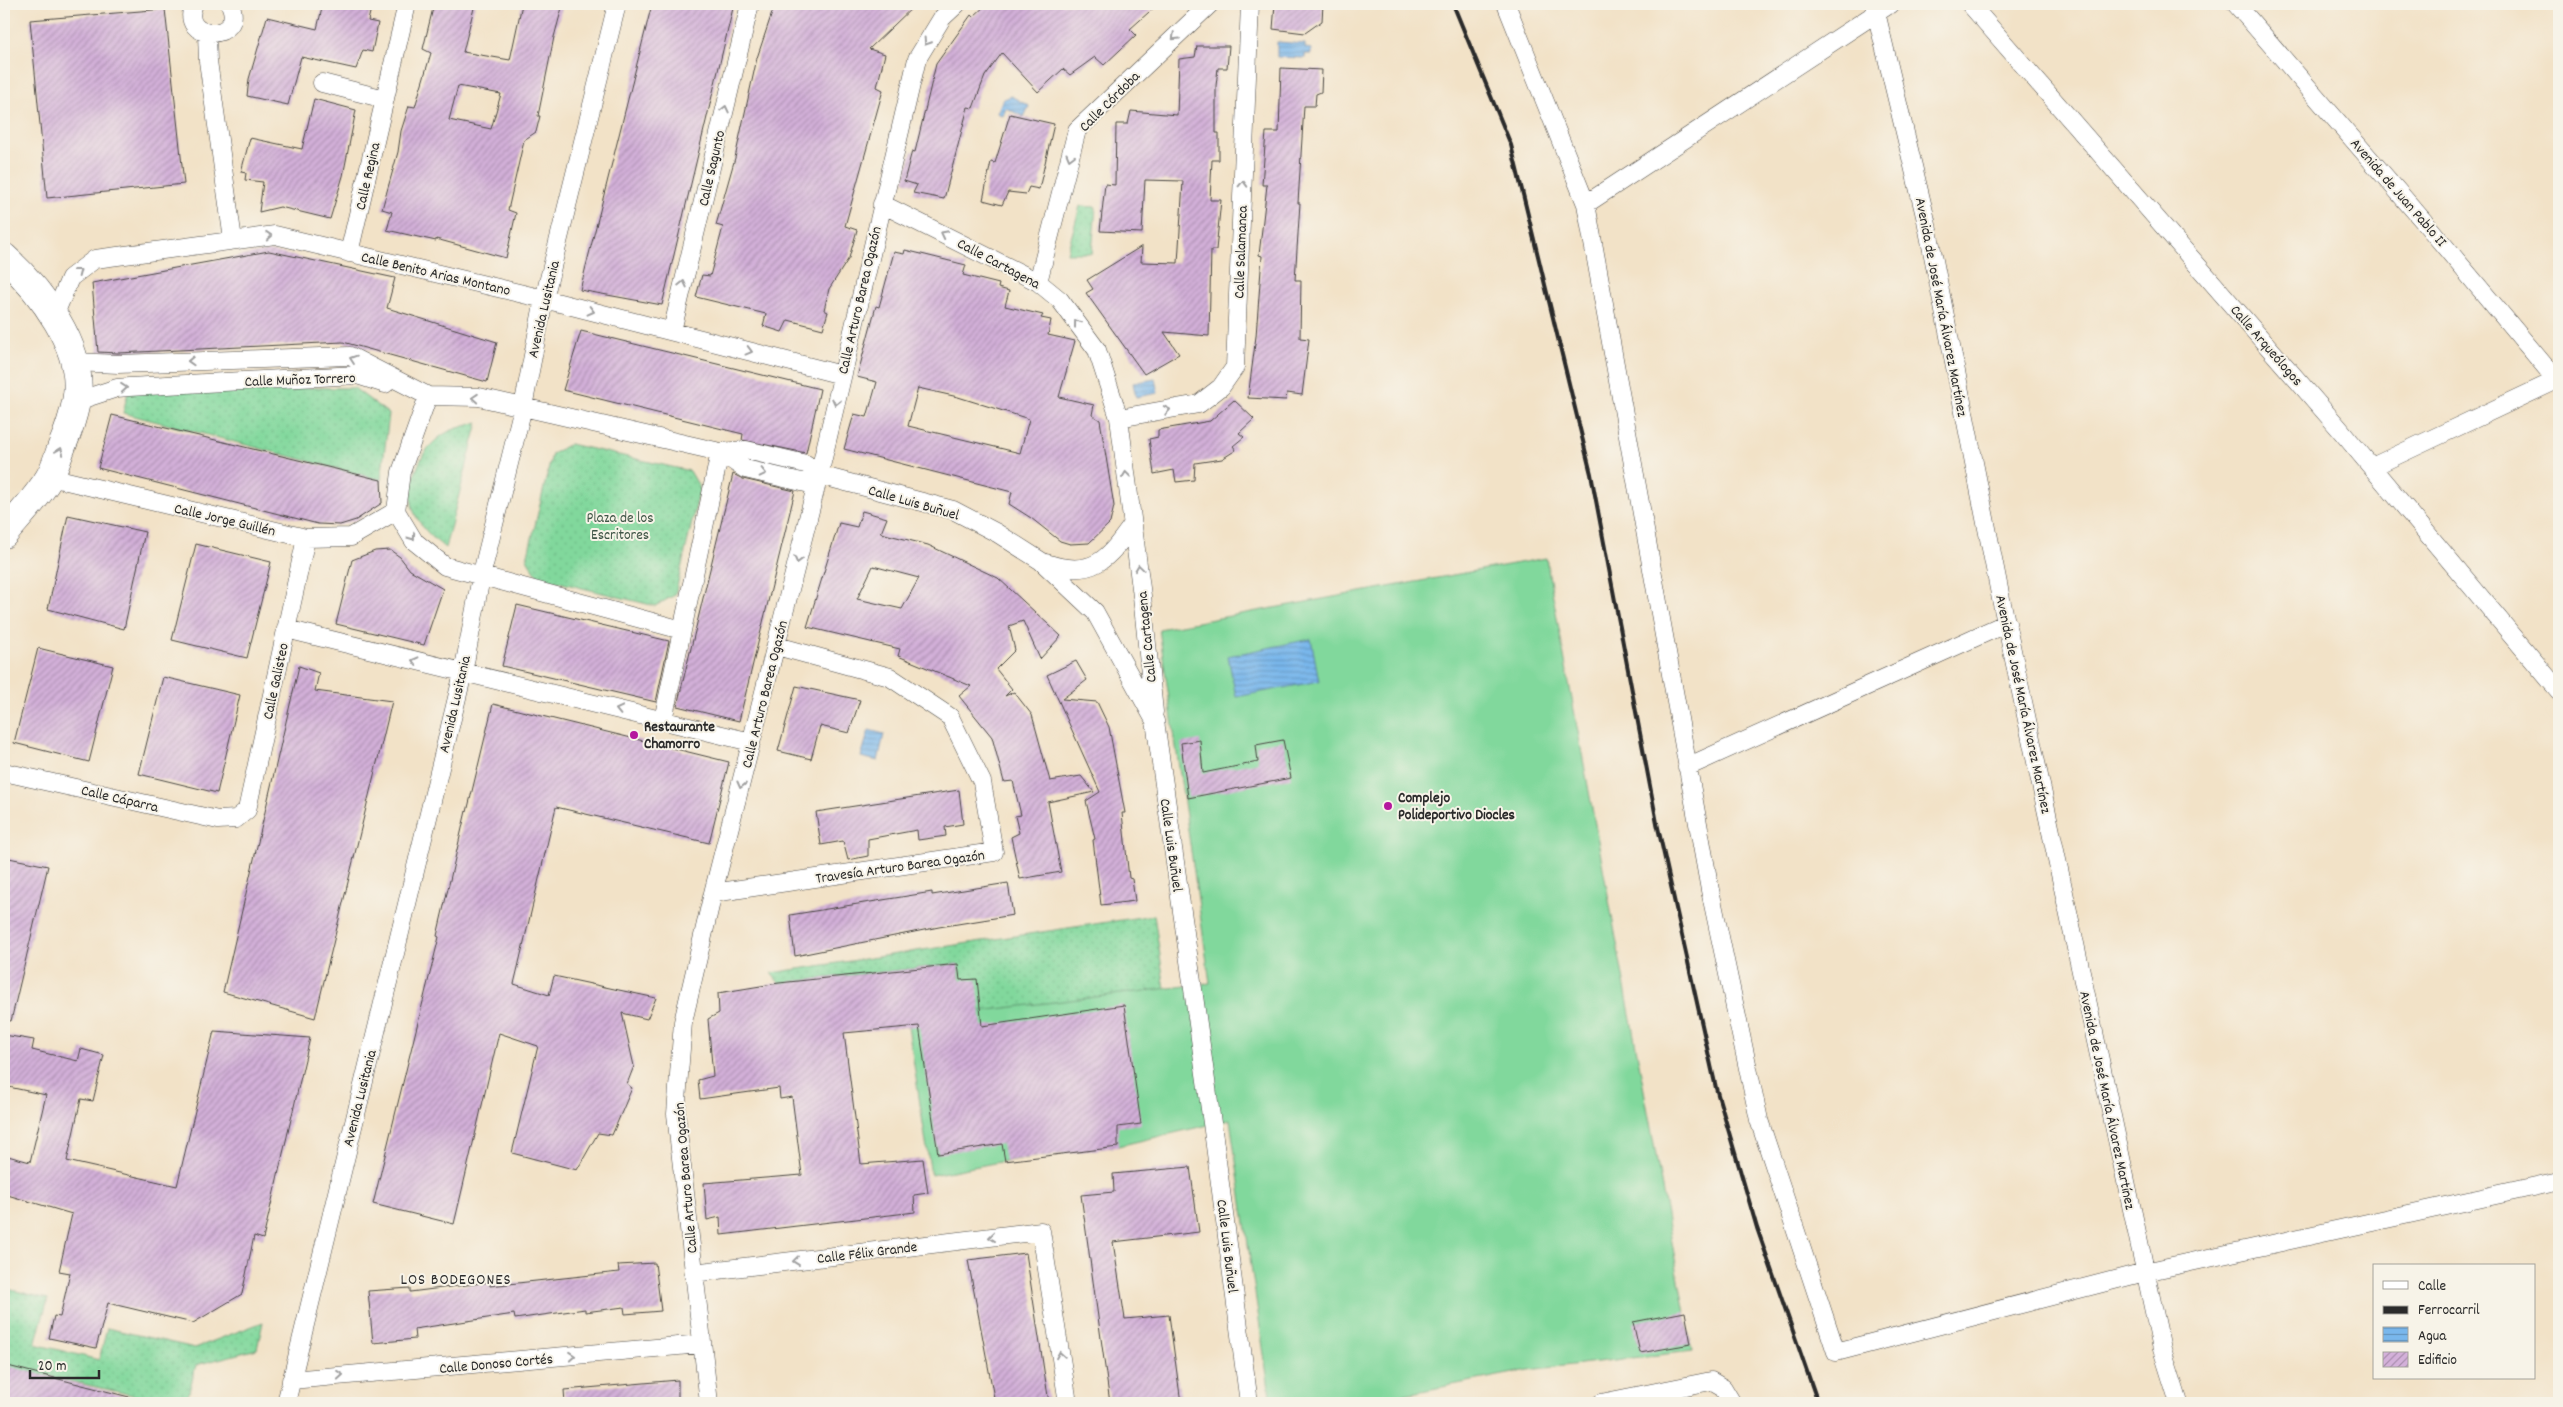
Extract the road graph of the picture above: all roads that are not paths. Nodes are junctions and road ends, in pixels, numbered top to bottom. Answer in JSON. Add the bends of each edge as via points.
{"nodes":[{"id":1,"x":194,"y":4,"type":"edge"},
{"id":2,"x":230,"y":4,"type":"edge"},
{"id":3,"x":407,"y":4,"type":"edge"},
{"id":4,"x":617,"y":4,"type":"edge"},
{"id":5,"x":750,"y":4,"type":"edge"},
{"id":6,"x":957,"y":4,"type":"edge"},
{"id":7,"x":1210,"y":4,"type":"edge"},
{"id":8,"x":1250,"y":4,"type":"edge"},
{"id":9,"x":1506,"y":4,"type":"edge"},
{"id":10,"x":1970,"y":4,"type":"edge"},
{"id":11,"x":2236,"y":4,"type":"edge"},
{"id":12,"x":1880,"y":6,"type":"edge"},
{"id":13,"x":207,"y":34,"type":"junction"},
{"id":14,"x":322,"y":83,"type":"dead end"},
{"id":15,"x":385,"y":99,"type":"junction"},
{"id":16,"x":882,"y":204,"type":"junction"},
{"id":17,"x":1586,"y":204,"type":"junction"},
{"id":18,"x":233,"y":240,"type":"junction"},
{"id":19,"x":349,"y":253,"type":"junction"},
{"id":20,"x":4,"y":257,"type":"edge"},
{"id":21,"x":1038,"y":282,"type":"junction"},
{"id":22,"x":544,"y":299,"type":"junction"},
{"id":23,"x":55,"y":314,"type":"junction"},
{"id":24,"x":672,"y":331,"type":"junction"},
{"id":25,"x":74,"y":362,"type":"junction"},
{"id":26,"x":842,"y":375,"type":"junction"},
{"id":27,"x":2558,"y":381,"type":"edge"},
{"id":28,"x":428,"y":396,"type":"junction"},
{"id":29,"x":77,"y":401,"type":"junction"},
{"id":30,"x":523,"y":407,"type":"junction"},
{"id":31,"x":1119,"y":418,"type":"junction"},
{"id":32,"x":720,"y":452,"type":"junction"},
{"id":33,"x":2372,"y":467,"type":"junction"},
{"id":34,"x":819,"y":475,"type":"junction"},
{"id":35,"x":50,"y":477,"type":"junction"},
{"id":36,"x":396,"y":511,"type":"junction"},
{"id":37,"x":1133,"y":524,"type":"junction"},
{"id":38,"x":4,"y":534,"type":"edge"},
{"id":39,"x":306,"y":538,"type":"junction"},
{"id":40,"x":1040,"y":561,"type":"junction"},
{"id":41,"x":481,"y":577,"type":"junction"},
{"id":42,"x":2007,"y":623,"type":"junction"},
{"id":43,"x":286,"y":629,"type":"junction"},
{"id":44,"x":682,"y":630,"type":"junction"},
{"id":45,"x":777,"y":646,"type":"junction"},
{"id":46,"x":463,"y":673,"type":"junction"},
{"id":47,"x":2559,"y":691,"type":"edge"},
{"id":48,"x":663,"y":720,"type":"junction"},
{"id":49,"x":1155,"y":721,"type":"junction"},
{"id":50,"x":752,"y":742,"type":"junction"},
{"id":51,"x":1687,"y":768,"type":"junction"},
{"id":52,"x":4,"y":772,"type":"edge"},
{"id":53,"x":236,"y":819,"type":"joint"},
{"id":54,"x":713,"y":893,"type":"junction"},
{"id":55,"x":2559,"y":1181,"type":"edge"},
{"id":56,"x":2145,"y":1272,"type":"junction"},
{"id":57,"x":693,"y":1273,"type":"junction"},
{"id":58,"x":701,"y":1344,"type":"junction"},
{"id":59,"x":291,"y":1380,"type":"junction"},
{"id":60,"x":286,"y":1403,"type":"edge"},
{"id":61,"x":709,"y":1403,"type":"edge"},
{"id":62,"x":1068,"y":1403,"type":"edge"},
{"id":63,"x":1249,"y":1403,"type":"edge"},
{"id":64,"x":1601,"y":1403,"type":"edge"},
{"id":65,"x":1732,"y":1403,"type":"edge"},
{"id":66,"x":2179,"y":1403,"type":"edge"}],
"edges":[{"from":1,"to":13,"type":"street","via":[[193,22]]},
{"from":2,"to":13,"type":"street","via":[[232,15],[226,28]]},
{"from":3,"to":15,"type":"street","name":"Calle Regina"},
{"from":4,"to":22,"type":"street","name":"Avenida Lusitania"},
{"from":24,"to":5,"type":"street","name":"Calle Sagunto","one_way":true},
{"from":6,"to":16,"type":"street","name":"Calle Arturo Barea Ogazón","one_way":true,"via":[[942,18],[917,59]]},
{"from":7,"to":21,"type":"street","name":"Calle Córdoba","one_way":true,"via":[[1077,130]]},
{"from":31,"to":8,"type":"street","name":"Calle Salamanca","one_way":true,"via":[[1199,404],[1221,387],[1235,367]]},
{"from":9,"to":17,"type":"street"},
{"from":10,"to":33,"type":"street","name":"Calle Arqueólogos"},
{"from":11,"to":27,"type":"street","name":"Avenida de Juan Pablo II"},
{"from":12,"to":17,"type":"street"},
{"from":12,"to":42,"type":"street","name":"Avenida de José María Álvarez Martínez"},
{"from":13,"to":18,"type":"street"},
{"from":14,"to":15,"type":"street"},
{"from":15,"to":19,"type":"street","name":"Calle Regina"},
{"from":21,"to":16,"type":"street","name":"Calle Cartagena","one_way":true},
{"from":16,"to":26,"type":"street","name":"Calle Arturo Barea Ogazón"},
{"from":17,"to":51,"type":"street"},
{"from":18,"to":19,"type":"street","name":"Calle Benito Arias Montano","one_way":true,"via":[[275,235]]},
{"from":23,"to":18,"type":"street","name":"Calle Benito Arias Montano","one_way":true,"via":[[70,278],[95,259]]},
{"from":19,"to":22,"type":"street","name":"Calle Benito Arias Montano"},
{"from":20,"to":23,"type":"highway","via":[[30,281]]},
{"from":31,"to":21,"type":"street","name":"Calle Cartagena","one_way":true,"via":[[1097,350],[1060,300]]},
{"from":22,"to":24,"type":"street","name":"Calle Benito Arias Montano","one_way":true},
{"from":22,"to":30,"type":"street","name":"Avenida Lusitania"},
{"from":23,"to":25,"type":"highway"},
{"from":24,"to":26,"type":"street","name":"Calle Benito Arias Montano","one_way":true},
{"from":28,"to":25,"type":"street","name":"Calle Muñoz Torrero","one_way":true,"via":[[350,356],[118,364]]},
{"from":25,"to":29,"type":"highway"},
{"from":26,"to":34,"type":"street","name":"Calle Arturo Barea Ogazón","one_way":true},
{"from":27,"to":33,"type":"street"},
{"from":29,"to":28,"type":"street","name":"Calle Muñoz Torrero","one_way":true,"via":[[117,388],[357,375]]},
{"from":30,"to":28,"type":"street","one_way":true,"via":[[479,397]]},
{"from":28,"to":36,"type":"street","via":[[400,472]]},
{"from":35,"to":29,"type":"highway","one_way":true},
{"from":30,"to":32,"type":"street"},
{"from":30,"to":41,"type":"street","name":"Avenida Lusitania"},
{"from":37,"to":31,"type":"street","name":"Calle Cartagena","one_way":true},
{"from":32,"to":34,"type":"street","via":[[744,469],[806,483]]},
{"from":32,"to":44,"type":"street"},
{"from":33,"to":47,"type":"street","name":"Calle Arqueólogos"},
{"from":34,"to":40,"type":"street","name":"Calle Luis Buñuel","via":[[953,510]]},
{"from":34,"to":45,"type":"street","name":"Calle Arturo Barea Ogazón","one_way":true},
{"from":35,"to":38,"type":"highway"},
{"from":35,"to":39,"type":"street","name":"Calle Jorge Guillén"},
{"from":36,"to":39,"type":"street","name":"Calle Jorge Guillén","via":[[351,537]]},
{"from":36,"to":41,"type":"street","one_way":true,"via":[[414,541],[445,566]]},
{"from":37,"to":40,"type":"street","via":[[1111,555],[1088,567],[1065,570]]},
{"from":49,"to":37,"type":"street","name":"Calle Cartagena","one_way":true},
{"from":39,"to":43,"type":"street","name":"Calle Galisteo"},
{"from":40,"to":49,"type":"street","name":"Calle Luis Buñuel","via":[[1095,612]]},
{"from":41,"to":44,"type":"street"},
{"from":41,"to":46,"type":"street","name":"Avenida Lusitania"},
{"from":42,"to":51,"type":"street"},
{"from":42,"to":56,"type":"street","name":"Avenida de José María Álvarez Martínez"},
{"from":46,"to":43,"type":"street","one_way":true},
{"from":43,"to":53,"type":"street","name":"Calle Galisteo","via":[[248,810]]},
{"from":44,"to":48,"type":"street"},
{"from":45,"to":50,"type":"street","name":"Calle Arturo Barea Ogazón"},
{"from":45,"to":54,"type":"street","name":"Travesía Arturo Barea Ogazón","via":[[890,677],[950,717],[982,782],[994,852]]},
{"from":48,"to":46,"type":"street","one_way":true},
{"from":46,"to":59,"type":"street","name":"Avenida Lusitania"},
{"from":48,"to":50,"type":"street"},
{"from":49,"to":63,"type":"street","name":"Calle Luis Buñuel"},
{"from":50,"to":54,"type":"street","name":"Calle Arturo Barea Ogazón","one_way":true},
{"from":51,"to":56,"type":"street","via":[[1759,1120],[1836,1352]]},
{"from":52,"to":53,"type":"street","name":"Calle Cáparra","via":[[218,820]]},
{"from":54,"to":57,"type":"street","name":"Calle Arturo Barea Ogazón","via":[[683,1022],[676,1114]]},
{"from":55,"to":56,"type":"street"},
{"from":56,"to":66,"type":"street","name":"Avenida de José María Álvarez Martínez","via":[[2162,1349]]},
{"from":57,"to":58,"type":"street","name":"Calle Arturo Barea Ogazón"},
{"from":62,"to":57,"type":"street","name":"Calle Félix Grande","one_way":true,"via":[[1041,1231]]},
{"from":59,"to":58,"type":"street","name":"Calle Donoso Cortés","one_way":true},
{"from":58,"to":61,"type":"street","name":"Calle Arturo Barea Ogazón"},
{"from":59,"to":60,"type":"street","name":"Avenida Lusitania"},
{"from":64,"to":65,"type":"street","via":[[1711,1382],[1723,1388]]}]}
